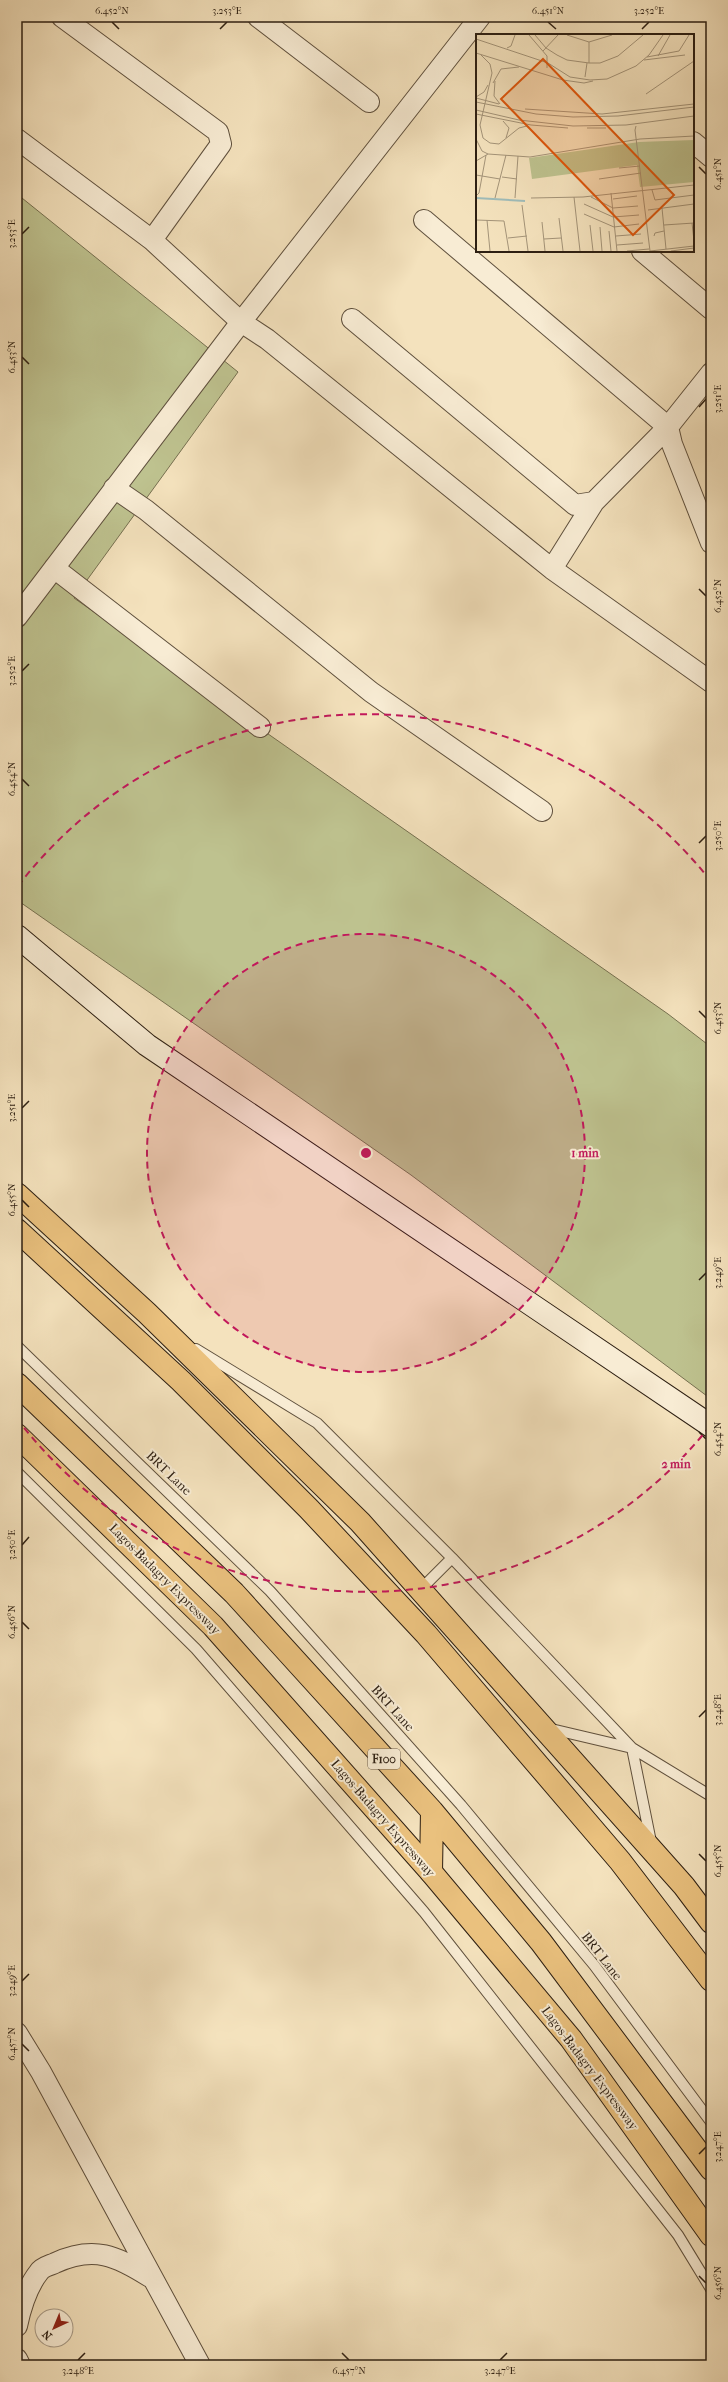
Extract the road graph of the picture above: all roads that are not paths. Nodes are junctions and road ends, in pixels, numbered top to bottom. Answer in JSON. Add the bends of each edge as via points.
{"nodes":[{"id":1,"x":62,"y":17,"type":"edge"},
{"id":2,"x":258,"y":17,"type":"edge"},
{"id":3,"x":480,"y":17,"type":"edge"},
{"id":4,"x":369,"y":102,"type":"dead end"},
{"id":5,"x":17,"y":140,"type":"edge"},
{"id":6,"x":694,"y":143,"type":"edge"},
{"id":7,"x":711,"y":157,"type":"edge"},
{"id":8,"x":424,"y":220,"type":"dead end"},
{"id":9,"x":152,"y":240,"type":"junction"},
{"id":10,"x":643,"y":252,"type":"edge"},
{"id":11,"x":711,"y":309,"type":"edge"},
{"id":12,"x":352,"y":319,"type":"dead end"},
{"id":13,"x":241,"y":322,"type":"junction"},
{"id":14,"x":711,"y":373,"type":"edge"},
{"id":15,"x":668,"y":427,"type":"junction"},
{"id":16,"x":114,"y":488,"type":"junction"},
{"id":17,"x":594,"y":502,"type":"junction"},
{"id":18,"x":711,"y":543,"type":"edge"},
{"id":19,"x":54,"y":568,"type":"junction"},
{"id":20,"x":552,"y":569,"type":"junction"},
{"id":21,"x":17,"y":617,"type":"edge"},
{"id":22,"x":711,"y":682,"type":"edge"},
{"id":23,"x":260,"y":727,"type":"dead end"},
{"id":24,"x":542,"y":811,"type":"dead end"},
{"id":25,"x":17,"y":936,"type":"edge"},
{"id":26,"x":17,"y":1194,"type":"edge"},
{"id":27,"x":17,"y":1230,"type":"edge"},
{"id":28,"x":17,"y":1234,"type":"edge"},
{"id":29,"x":164,"y":1330,"type":"junction"},
{"id":30,"x":17,"y":1346,"type":"edge"},
{"id":31,"x":17,"y":1384,"type":"edge"},
{"id":32,"x":711,"y":1426,"type":"edge"},
{"id":33,"x":17,"y":1435,"type":"edge"},
{"id":34,"x":17,"y":1472,"type":"edge"},
{"id":35,"x":452,"y":1558,"type":"junction"},
{"id":36,"x":420,"y":1590,"type":"junction"},
{"id":37,"x":541,"y":1726,"type":"junction"},
{"id":38,"x":632,"y":1748,"type":"junction"},
{"id":39,"x":711,"y":1796,"type":"edge"},
{"id":40,"x":432,"y":1811,"type":"junction"},
{"id":41,"x":653,"y":1852,"type":"junction"},
{"id":42,"x":431,"y":1872,"type":"junction"},
{"id":43,"x":684,"y":1886,"type":"junction"},
{"id":44,"x":711,"y":1903,"type":"edge"},
{"id":45,"x":711,"y":1922,"type":"edge"},
{"id":46,"x":711,"y":1980,"type":"edge"},
{"id":47,"x":711,"y":1990,"type":"edge"},
{"id":48,"x":17,"y":2033,"type":"edge"},
{"id":49,"x":711,"y":2122,"type":"edge"},
{"id":50,"x":711,"y":2169,"type":"edge"},
{"id":51,"x":711,"y":2235,"type":"edge"},
{"id":52,"x":40,"y":2270,"type":"junction"},
{"id":53,"x":152,"y":2278,"type":"junction"},
{"id":54,"x":17,"y":2281,"type":"edge"},
{"id":55,"x":711,"y":2289,"type":"edge"},
{"id":56,"x":17,"y":2326,"type":"edge"},
{"id":57,"x":17,"y":2359,"type":"edge"},
{"id":58,"x":20,"y":2365,"type":"edge"},
{"id":59,"x":200,"y":2365,"type":"edge"}],
"edges":[{"from":1,"to":9,"type":"street","via":[[218,132],[221,144]]},
{"from":2,"to":4,"type":"street"},
{"from":3,"to":13,"type":"street"},
{"from":5,"to":9,"type":"street"},
{"from":6,"to":7,"type":"street"},
{"from":8,"to":15,"type":"street"},
{"from":9,"to":13,"type":"street"},
{"from":10,"to":11,"type":"street"},
{"from":12,"to":17,"type":"street","via":[[576,505]]},
{"from":13,"to":16,"type":"street"},
{"from":13,"to":20,"type":"street","via":[[267,339]]},
{"from":14,"to":15,"type":"street"},
{"from":15,"to":17,"type":"street"},
{"from":15,"to":18,"type":"street","via":[[672,444]]},
{"from":16,"to":19,"type":"street"},
{"from":16,"to":24,"type":"street","via":[[146,510],[371,692]]},
{"from":17,"to":20,"type":"street"},
{"from":19,"to":21,"type":"street"},
{"from":19,"to":23,"type":"street"},
{"from":20,"to":22,"type":"street"},
{"from":25,"to":32,"type":"main road","via":[[147,1046]]},
{"from":26,"to":29,"type":"main road"},
{"from":27,"to":46,"type":"main road","via":[[186,1387],[309,1509],[426,1634],[620,1861]]},
{"from":28,"to":47,"type":"lane","via":[[126,1330],[249,1451],[336,1542],[423,1637],[612,1860]]},
{"from":29,"to":35,"type":"lane","via":[[317,1423]]},
{"from":29,"to":36,"type":"main road","via":[[360,1522]]},
{"from":30,"to":49,"type":"lane","name":"BRT Lane","via":[[270,1591],[461,1805],[594,1965]]},
{"from":31,"to":40,"type":"main road","number":"F100","via":[[234,1593]]},
{"from":33,"to":42,"type":"main road","name":"Lagos-Badagry Expressway","via":[[213,1626]]},
{"from":34,"to":55,"type":"lane","via":[[196,1649],[424,1912],[678,2235]]},
{"from":35,"to":36,"type":"lane"},
{"from":35,"to":38,"type":"lane"},
{"from":36,"to":37,"type":"main road"},
{"from":37,"to":38,"type":"lane"},
{"from":37,"to":41,"type":"main road"},
{"from":38,"to":39,"type":"lane"},
{"from":38,"to":41,"type":"lane"},
{"from":40,"to":42,"type":"main road"},
{"from":40,"to":50,"type":"main road","number":"F100","via":[[541,1942]]},
{"from":41,"to":43,"type":"main road"},
{"from":42,"to":51,"type":"main road","name":"Lagos-Badagry Expressway","via":[[571,2039]]},
{"from":43,"to":44,"type":"main road"},
{"from":43,"to":45,"type":"main road"},
{"from":48,"to":53,"type":"street"},
{"from":52,"to":53,"type":"street","via":[[66,2258],[107,2255],[124,2260]]},
{"from":52,"to":54,"type":"street"},
{"from":52,"to":56,"type":"street","via":[[26,2295]]},
{"from":53,"to":59,"type":"street"},
{"from":57,"to":58,"type":"street"}]}
